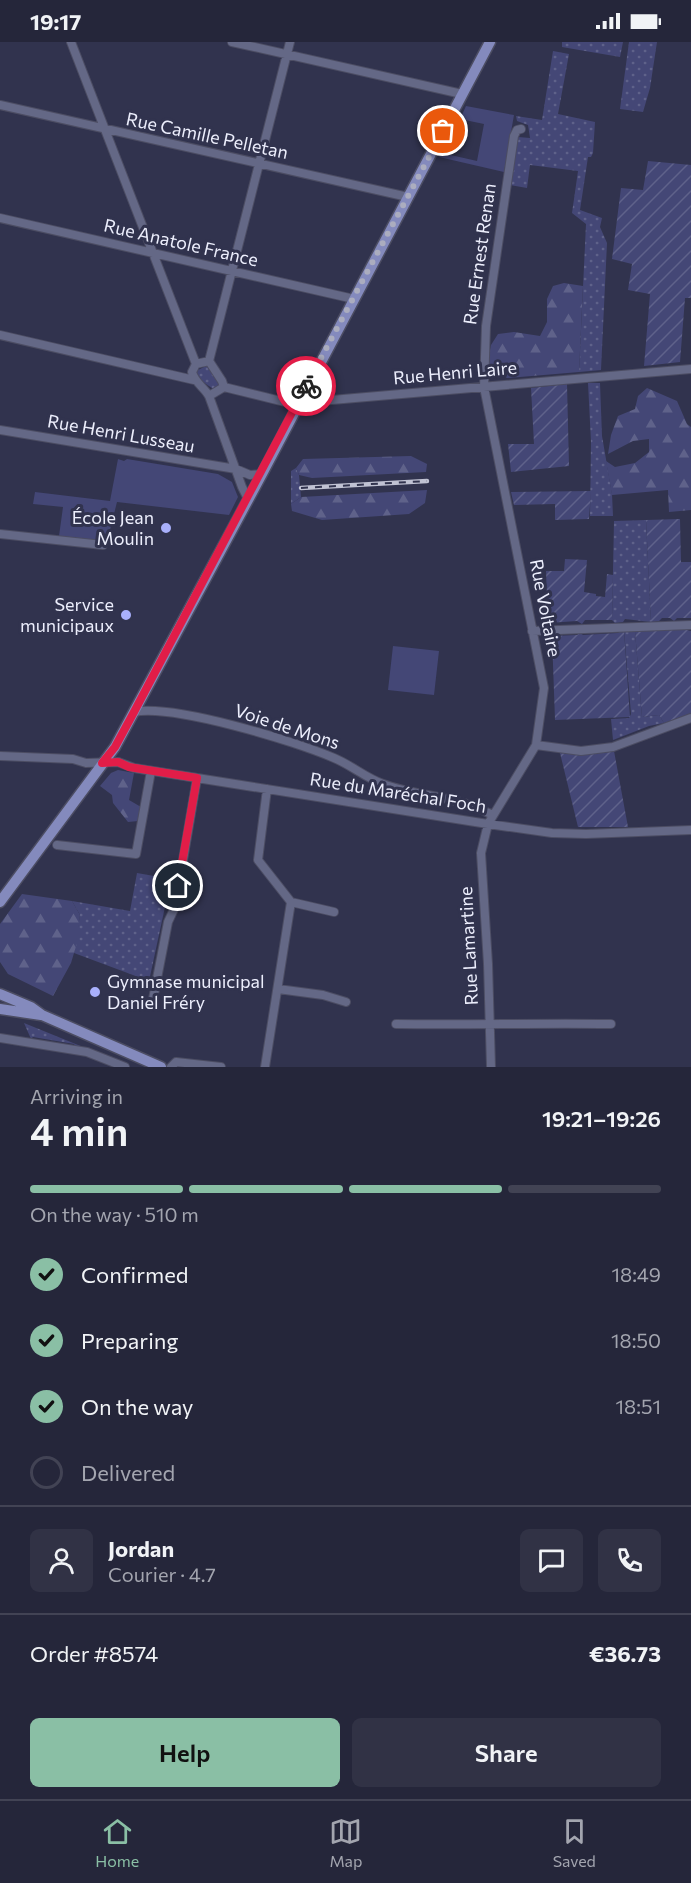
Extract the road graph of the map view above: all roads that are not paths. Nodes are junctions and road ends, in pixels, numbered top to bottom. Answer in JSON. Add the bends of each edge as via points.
{"nodes":[{"id":1,"x":71,"y":42,"type":"edge"},
{"id":2,"x":232,"y":42,"type":"edge"},
{"id":3,"x":290,"y":42,"type":"edge"},
{"id":4,"x":490,"y":42,"type":"edge"},
{"id":5,"x":287,"y":54,"type":"junction"},
{"id":6,"x":462,"y":94,"type":"junction"},
{"id":7,"x":0,"y":105,"type":"edge"},
{"id":8,"x":521,"y":129,"type":"dead end"},
{"id":9,"x":105,"y":130,"type":"junction"},
{"id":10,"x":260,"y":163,"type":"junction"},
{"id":11,"x":408,"y":197,"type":"junction"},
{"id":12,"x":0,"y":218,"type":"edge"},
{"id":13,"x":153,"y":254,"type":"junction"},
{"id":14,"x":232,"y":272,"type":"junction"},
{"id":15,"x":354,"y":299,"type":"junction"},
{"id":16,"x":0,"y":335,"type":"edge"},
{"id":17,"x":209,"y":361,"type":"junction"},
{"id":18,"x":196,"y":364,"type":"junction"},
{"id":19,"x":691,"y":369,"type":"edge"},
{"id":20,"x":194,"y":380,"type":"junction"},
{"id":21,"x":224,"y":387,"type":"junction"},
{"id":22,"x":484,"y":387,"type":"junction"},
{"id":23,"x":209,"y":396,"type":"junction"},
{"id":24,"x":299,"y":401,"type":"junction"},
{"id":25,"x":0,"y":430,"type":"edge"},
{"id":26,"x":236,"y":469,"type":"junction"},
{"id":27,"x":262,"y":474,"type":"junction"},
{"id":28,"x":248,"y":499,"type":"junction"},
{"id":29,"x":0,"y":534,"type":"edge"},
{"id":30,"x":103,"y":545,"type":"dead end"},
{"id":31,"x":691,"y":625,"type":"edge"},
{"id":32,"x":532,"y":631,"type":"junction"},
{"id":33,"x":134,"y":712,"type":"junction"},
{"id":34,"x":691,"y":718,"type":"edge"},
{"id":35,"x":536,"y":745,"type":"junction"},
{"id":36,"x":0,"y":756,"type":"edge"},
{"id":37,"x":102,"y":763,"type":"junction"},
{"id":38,"x":151,"y":771,"type":"junction"},
{"id":39,"x":197,"y":778,"type":"junction"},
{"id":40,"x":267,"y":789,"type":"junction"},
{"id":41,"x":493,"y":815,"type":"junction"},
{"id":42,"x":488,"y":824,"type":"junction"},
{"id":43,"x":691,"y":830,"type":"edge"},
{"id":44,"x":57,"y":845,"type":"dead end"},
{"id":45,"x":0,"y":902,"type":"edge"},
{"id":46,"x":291,"y":902,"type":"junction"},
{"id":47,"x":334,"y":912,"type":"dead end"},
{"id":48,"x":278,"y":989,"type":"junction"},
{"id":49,"x":0,"y":994,"type":"edge"},
{"id":50,"x":153,"y":999,"type":"dead end"},
{"id":51,"x":346,"y":1002,"type":"dead end"},
{"id":52,"x":0,"y":1009,"type":"edge"},
{"id":53,"x":42,"y":1015,"type":"junction"},
{"id":54,"x":396,"y":1024,"type":"dead end"},
{"id":55,"x":611,"y":1024,"type":"dead end"},
{"id":56,"x":490,"y":1025,"type":"junction"},
{"id":57,"x":0,"y":1038,"type":"edge"},
{"id":58,"x":125,"y":1067,"type":"edge"},
{"id":59,"x":161,"y":1067,"type":"edge"},
{"id":60,"x":171,"y":1067,"type":"edge"},
{"id":61,"x":220,"y":1067,"type":"edge"},
{"id":62,"x":265,"y":1067,"type":"edge"},
{"id":63,"x":491,"y":1067,"type":"edge"}],
"edges":[{"from":1,"to":9,"type":"street"},
{"from":2,"to":5,"type":"street"},
{"from":3,"to":5,"type":"street"},
{"from":4,"to":6,"type":"main road"},
{"from":5,"to":6,"type":"street"},
{"from":5,"to":10,"type":"street"},
{"from":6,"to":11,"type":"main road"},
{"from":7,"to":9,"type":"street","name":"Rue Camille Pelletan"},
{"from":8,"to":22,"type":"street","name":"Rue Ernest Renan","via":[[514,136],[486,326]]},
{"from":9,"to":10,"type":"street","name":"Rue Camille Pelletan"},
{"from":9,"to":13,"type":"street"},
{"from":10,"to":11,"type":"street","name":"Rue Camille Pelletan"},
{"from":10,"to":14,"type":"street"},
{"from":11,"to":15,"type":"main road"},
{"from":12,"to":13,"type":"street","name":"Rue Anatole France"},
{"from":13,"to":14,"type":"street","name":"Rue Anatole France"},
{"from":13,"to":18,"type":"street"},
{"from":14,"to":15,"type":"street","name":"Rue Anatole France"},
{"from":14,"to":17,"type":"street"},
{"from":15,"to":24,"type":"main road"},
{"from":16,"to":20,"type":"street"},
{"from":17,"to":18,"type":"street"},
{"from":17,"to":21,"type":"street"},
{"from":18,"to":20,"type":"street"},
{"from":19,"to":22,"type":"street","name":"Rue Henri Laire"},
{"from":20,"to":23,"type":"street"},
{"from":21,"to":23,"type":"street"},
{"from":21,"to":24,"type":"street","name":"Rue Henri Laire","via":[[285,402]]},
{"from":22,"to":24,"type":"street","name":"Rue Henri Laire"},
{"from":22,"to":32,"type":"street","name":"Rue Voltaire"},
{"from":23,"to":26,"type":"street"},
{"from":24,"to":27,"type":"main road"},
{"from":25,"to":26,"type":"street","name":"Rue Henri Lusseau"},
{"from":26,"to":27,"type":"street","name":"Rue Henri Lusseau","via":[[250,475]]},
{"from":26,"to":28,"type":"street"},
{"from":27,"to":28,"type":"main road"},
{"from":28,"to":33,"type":"main road"},
{"from":29,"to":30,"type":"street"},
{"from":31,"to":32,"type":"street"},
{"from":32,"to":35,"type":"street","name":"Rue Voltaire","via":[[544,688]]},
{"from":33,"to":37,"type":"main road"},
{"from":33,"to":41,"type":"street","name":"Voie de Mons","via":[[146,710],[189,717],[289,742],[336,759],[381,784],[465,803]]},
{"from":34,"to":35,"type":"street","via":[[613,747],[580,751]]},
{"from":35,"to":41,"type":"street","name":"Rue Voltaire"},
{"from":36,"to":37,"type":"street","name":"Rue du Maréchal Foch"},
{"from":37,"to":38,"type":"street","name":"Rue du Maréchal Foch","via":[[118,762]]},
{"from":37,"to":45,"type":"main road"},
{"from":38,"to":39,"type":"street","name":"Rue du Maréchal Foch"},
{"from":38,"to":44,"type":"street","via":[[136,854]]},
{"from":39,"to":40,"type":"street","name":"Rue du Maréchal Foch"},
{"from":39,"to":50,"type":"street","via":[[175,907],[168,922]]},
{"from":40,"to":42,"type":"street","name":"Rue du Maréchal Foch"},
{"from":40,"to":46,"type":"street","via":[[258,860]]},
{"from":41,"to":42,"type":"street","name":"Rue Voltaire"},
{"from":42,"to":43,"type":"street","name":"Rue du Maréchal Foch","via":[[552,833]]},
{"from":42,"to":56,"type":"street","name":"Rue Lamartine","via":[[480,859]]},
{"from":46,"to":47,"type":"street"},
{"from":46,"to":48,"type":"street"},
{"from":48,"to":51,"type":"street"},
{"from":48,"to":62,"type":"street"},
{"from":49,"to":53,"type":"main road"},
{"from":52,"to":53,"type":"main road"},
{"from":53,"to":59,"type":"main road"},
{"from":54,"to":56,"type":"street"},
{"from":55,"to":56,"type":"street"},
{"from":56,"to":63,"type":"street","name":"Rue Lamartine"},
{"from":57,"to":58,"type":"street","via":[[87,1052]]},
{"from":60,"to":61,"type":"street","via":[[176,1062]]}]}
